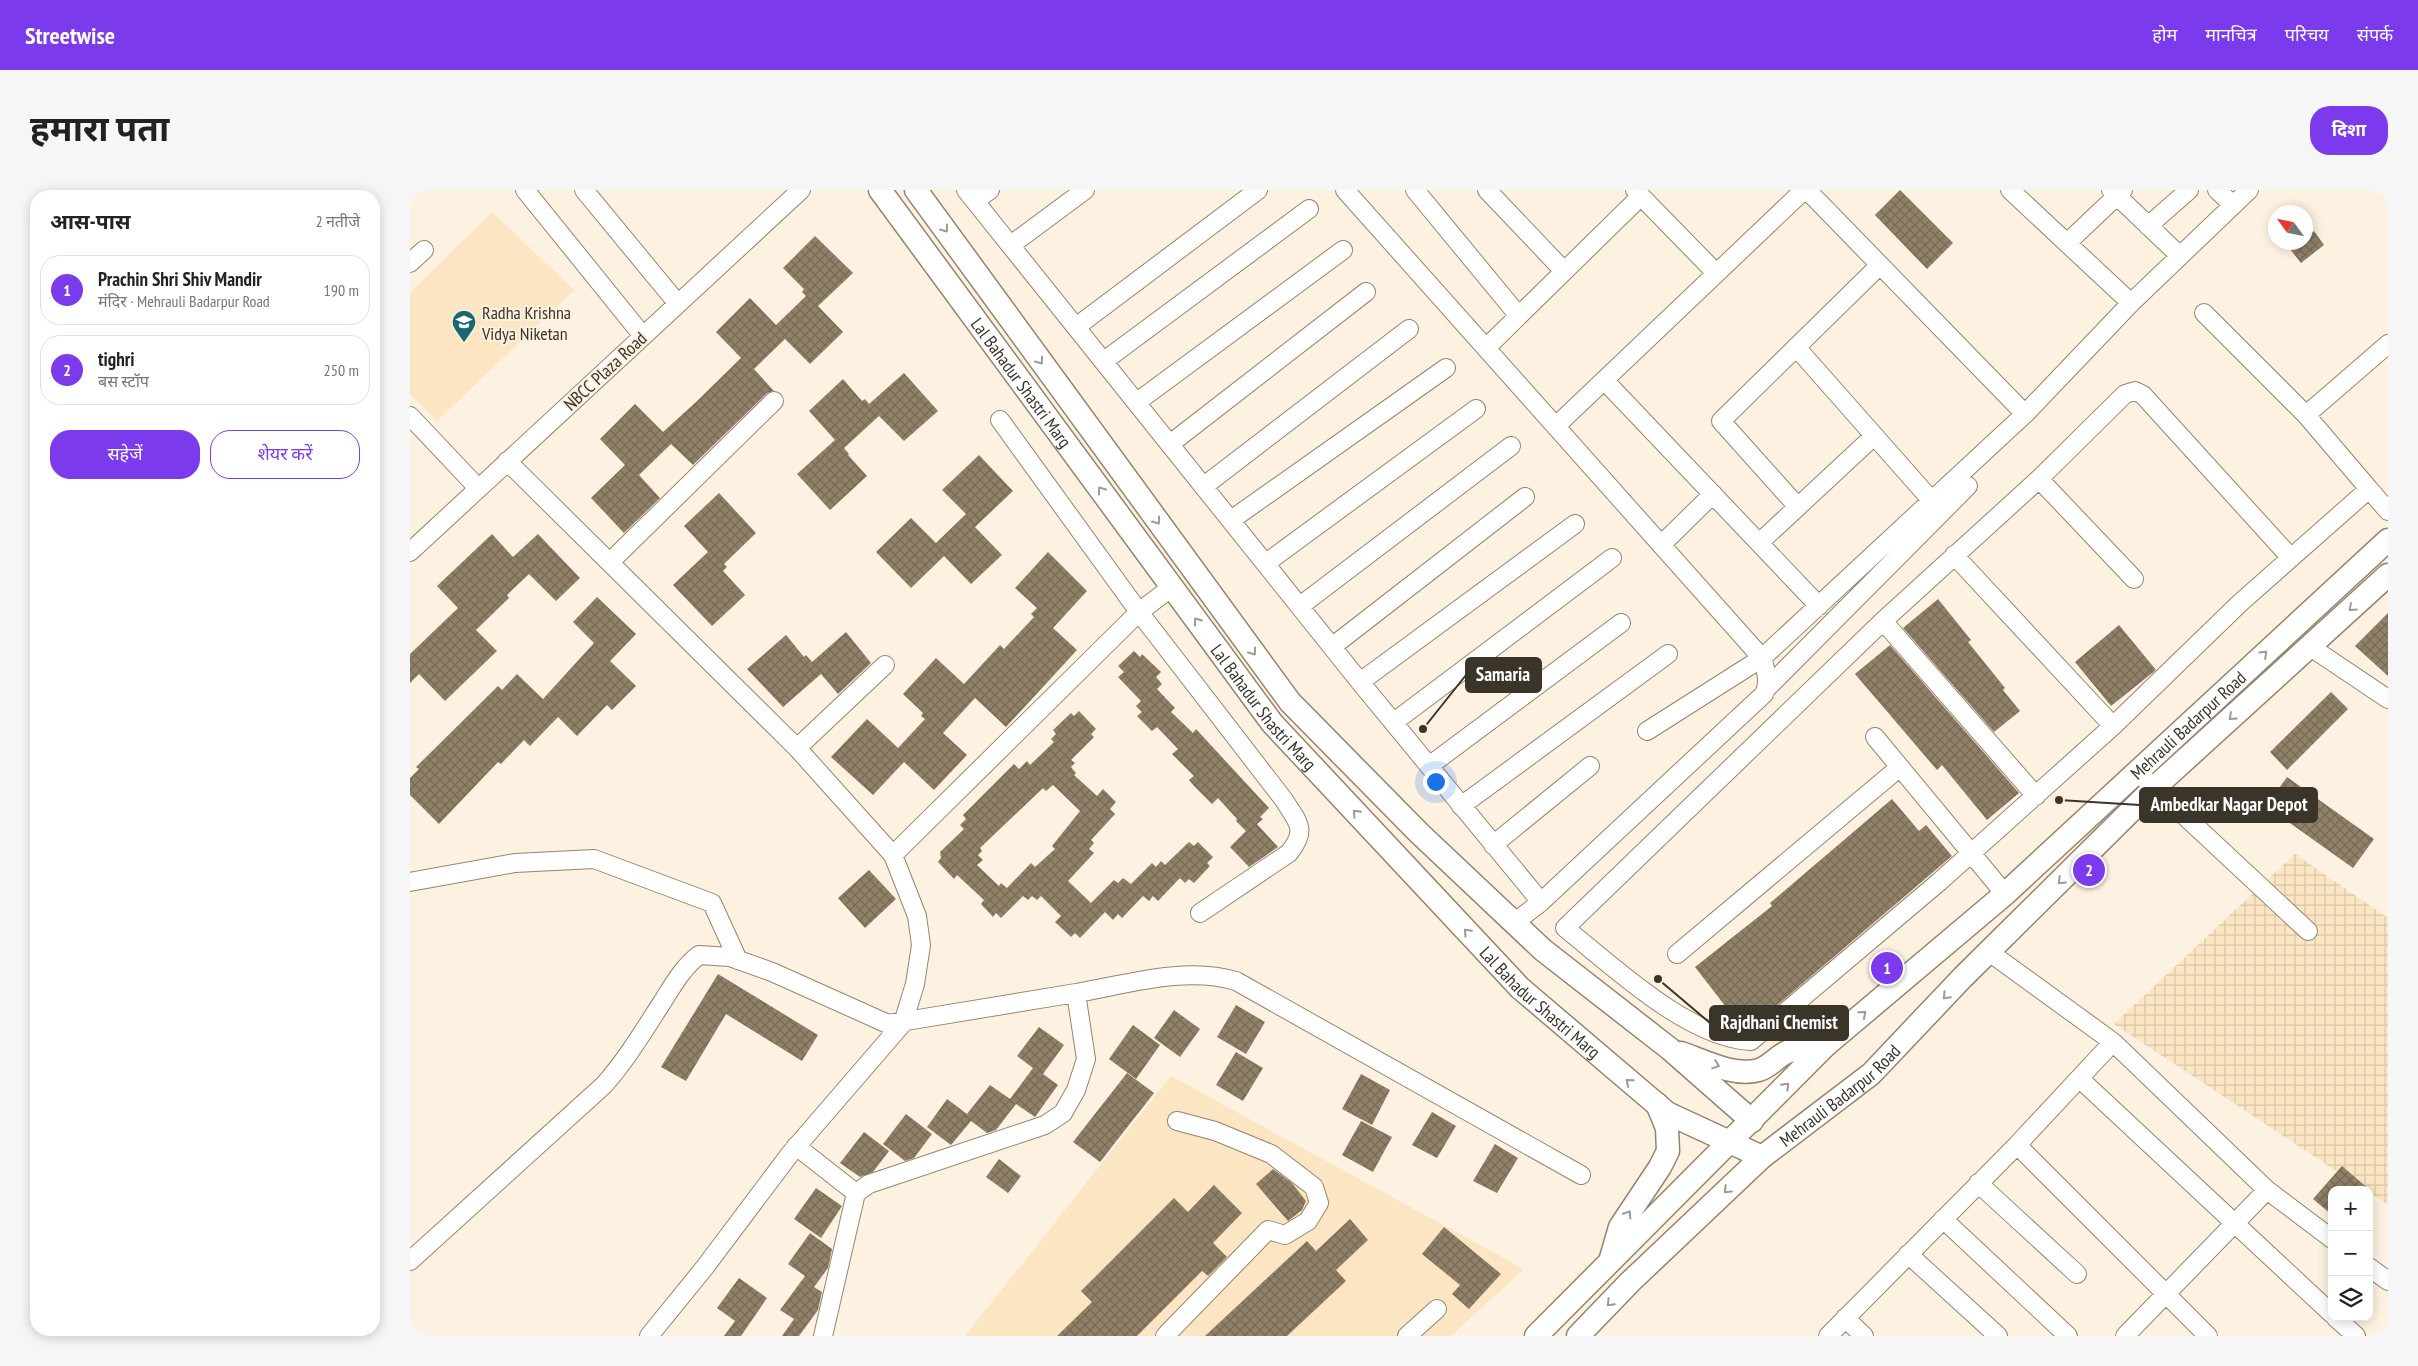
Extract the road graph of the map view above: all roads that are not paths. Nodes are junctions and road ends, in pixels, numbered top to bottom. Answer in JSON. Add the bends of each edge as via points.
{"nodes":[{"id":1,"x":525,"y":190,"type":"edge"},
{"id":2,"x":584,"y":190,"type":"edge"},
{"id":3,"x":801,"y":190,"type":"edge"},
{"id":4,"x":880,"y":190,"type":"edge"},
{"id":5,"x":916,"y":190,"type":"edge"},
{"id":6,"x":990,"y":190,"type":"edge"},
{"id":7,"x":1086,"y":190,"type":"edge"},
{"id":8,"x":1258,"y":190,"type":"edge"},
{"id":9,"x":1345,"y":190,"type":"edge"},
{"id":10,"x":1415,"y":190,"type":"edge"},
{"id":11,"x":1487,"y":190,"type":"edge"},
{"id":12,"x":1805,"y":190,"type":"edge"},
{"id":13,"x":2010,"y":190,"type":"edge"},
{"id":14,"x":2189,"y":190,"type":"edge"},
{"id":15,"x":2218,"y":190,"type":"edge"},
{"id":16,"x":2249,"y":190,"type":"edge"},
{"id":17,"x":2117,"y":192,"type":"edge"},
{"id":18,"x":1638,"y":193,"type":"edge"},
{"id":19,"x":971,"y":195,"type":"edge"},
{"id":20,"x":2233,"y":205,"type":"junction"},
{"id":21,"x":1309,"y":209,"type":"dead end"},
{"id":22,"x":2148,"y":226,"type":"junction"},
{"id":23,"x":2067,"y":243,"type":"junction"},
{"id":24,"x":1011,"y":245,"type":"junction"},
{"id":25,"x":424,"y":250,"type":"dead end"},
{"id":26,"x":1343,"y":250,"type":"dead end"},
{"id":27,"x":2180,"y":256,"type":"junction"},
{"id":28,"x":410,"y":263,"type":"edge"},
{"id":29,"x":1880,"y":265,"type":"junction"},
{"id":30,"x":1564,"y":271,"type":"junction"},
{"id":31,"x":1716,"y":273,"type":"junction"},
{"id":32,"x":1366,"y":292,"type":"dead end"},
{"id":33,"x":2131,"y":303,"type":"junction"},
{"id":34,"x":678,"y":304,"type":"junction"},
{"id":35,"x":2204,"y":313,"type":"dead end"},
{"id":36,"x":1518,"y":315,"type":"junction"},
{"id":37,"x":1076,"y":327,"type":"junction"},
{"id":38,"x":1409,"y":329,"type":"dead end"},
{"id":39,"x":643,"y":336,"type":"junction"},
{"id":40,"x":2388,"y":344,"type":"edge"},
{"id":41,"x":1796,"y":347,"type":"junction"},
{"id":42,"x":1486,"y":348,"type":"junction"},
{"id":43,"x":1104,"y":361,"type":"junction"},
{"id":44,"x":1446,"y":368,"type":"dead end"},
{"id":45,"x":1604,"y":380,"type":"junction"},
{"id":46,"x":774,"y":401,"type":"dead end"},
{"id":47,"x":1137,"y":402,"type":"junction"},
{"id":48,"x":1476,"y":409,"type":"dead end"},
{"id":49,"x":2025,"y":414,"type":"junction"},
{"id":50,"x":2306,"y":415,"type":"junction"},
{"id":51,"x":410,"y":416,"type":"edge"},
{"id":52,"x":1000,"y":420,"type":"dead end"},
{"id":53,"x":1556,"y":426,"type":"junction"},
{"id":54,"x":1874,"y":436,"type":"junction"},
{"id":55,"x":1170,"y":444,"type":"junction"},
{"id":56,"x":1511,"y":446,"type":"dead end"},
{"id":57,"x":508,"y":461,"type":"junction"},
{"id":58,"x":2039,"y":479,"type":"junction"},
{"id":59,"x":1204,"y":486,"type":"junction"},
{"id":60,"x":1968,"y":486,"type":"dead end"},
{"id":61,"x":478,"y":488,"type":"junction"},
{"id":62,"x":2369,"y":489,"type":"junction"},
{"id":63,"x":1713,"y":494,"type":"junction"},
{"id":64,"x":1525,"y":497,"type":"dead end"},
{"id":65,"x":1932,"y":501,"type":"junction"},
{"id":66,"x":1798,"y":507,"type":"junction"},
{"id":67,"x":2388,"y":511,"type":"edge"},
{"id":68,"x":1231,"y":520,"type":"junction"},
{"id":69,"x":1575,"y":524,"type":"dead end"},
{"id":70,"x":2388,"y":540,"type":"edge"},
{"id":71,"x":1759,"y":543,"type":"junction"},
{"id":72,"x":1661,"y":545,"type":"junction"},
{"id":73,"x":410,"y":552,"type":"edge"},
{"id":74,"x":1954,"y":555,"type":"junction"},
{"id":75,"x":1612,"y":558,"type":"dead end"},
{"id":76,"x":2291,"y":558,"type":"junction"},
{"id":77,"x":610,"y":562,"type":"junction"},
{"id":78,"x":1266,"y":563,"type":"junction"},
{"id":79,"x":2388,"y":575,"type":"edge"},
{"id":80,"x":2134,"y":579,"type":"dead end"},
{"id":81,"x":1172,"y":587,"type":"junction"},
{"id":82,"x":1300,"y":606,"type":"junction"},
{"id":83,"x":1819,"y":606,"type":"junction"},
{"id":84,"x":1140,"y":612,"type":"junction"},
{"id":85,"x":1883,"y":621,"type":"junction"},
{"id":86,"x":1620,"y":623,"type":"dead end"},
{"id":87,"x":1332,"y":646,"type":"junction"},
{"id":88,"x":2309,"y":646,"type":"junction"},
{"id":89,"x":1668,"y":654,"type":"dead end"},
{"id":90,"x":1762,"y":658,"type":"junction"},
{"id":91,"x":885,"y":665,"type":"dead end"},
{"id":92,"x":1360,"y":682,"type":"junction"},
{"id":93,"x":1768,"y":687,"type":"junction"},
{"id":94,"x":2388,"y":699,"type":"edge"},
{"id":95,"x":1394,"y":722,"type":"junction"},
{"id":96,"x":2112,"y":726,"type":"junction"},
{"id":97,"x":1647,"y":731,"type":"dead end"},
{"id":98,"x":1875,"y":737,"type":"dead end"},
{"id":99,"x":797,"y":748,"type":"junction"},
{"id":100,"x":1429,"y":766,"type":"junction"},
{"id":101,"x":1590,"y":766,"type":"dead end"},
{"id":102,"x":1900,"y":767,"type":"junction"},
{"id":103,"x":2137,"y":772,"type":"junction"},
{"id":104,"x":2154,"y":788,"type":"junction"},
{"id":105,"x":2036,"y":796,"type":"junction"},
{"id":106,"x":1461,"y":806,"type":"junction"},
{"id":107,"x":1492,"y":845,"type":"junction"},
{"id":108,"x":1971,"y":853,"type":"junction"},
{"id":109,"x":894,"y":854,"type":"junction"},
{"id":110,"x":410,"y":882,"type":"edge"},
{"id":111,"x":2005,"y":894,"type":"junction"},
{"id":112,"x":1540,"y":902,"type":"junction"},
{"id":113,"x":1200,"y":913,"type":"dead end"},
{"id":114,"x":1515,"y":922,"type":"junction"},
{"id":115,"x":2308,"y":931,"type":"dead end"},
{"id":116,"x":1989,"y":952,"type":"junction"},
{"id":117,"x":1677,"y":954,"type":"dead end"},
{"id":118,"x":738,"y":960,"type":"junction"},
{"id":119,"x":1076,"y":992,"type":"junction"},
{"id":120,"x":903,"y":1023,"type":"junction"},
{"id":121,"x":2114,"y":1042,"type":"junction"},
{"id":122,"x":1826,"y":1045,"type":"junction"},
{"id":123,"x":1670,"y":1049,"type":"junction"},
{"id":124,"x":2080,"y":1079,"type":"junction"},
{"id":125,"x":1657,"y":1104,"type":"junction"},
{"id":126,"x":1178,"y":1121,"type":"dead end"},
{"id":127,"x":1752,"y":1121,"type":"junction"},
{"id":128,"x":1730,"y":1142,"type":"junction"},
{"id":129,"x":2017,"y":1144,"type":"junction"},
{"id":130,"x":796,"y":1146,"type":"junction"},
{"id":131,"x":1762,"y":1157,"type":"junction"},
{"id":132,"x":1581,"y":1175,"type":"dead end"},
{"id":133,"x":1978,"y":1183,"type":"junction"},
{"id":134,"x":2267,"y":1190,"type":"junction"},
{"id":135,"x":856,"y":1193,"type":"junction"},
{"id":136,"x":1943,"y":1219,"type":"junction"},
{"id":137,"x":2233,"y":1223,"type":"junction"},
{"id":138,"x":2328,"y":1236,"type":"edge"},
{"id":139,"x":1908,"y":1254,"type":"junction"},
{"id":140,"x":1611,"y":1259,"type":"junction"},
{"id":141,"x":410,"y":1261,"type":"edge"},
{"id":142,"x":2373,"y":1270,"type":"edge"},
{"id":143,"x":2077,"y":1274,"type":"dead end"},
{"id":144,"x":2388,"y":1281,"type":"edge"},
{"id":145,"x":2167,"y":1292,"type":"junction"},
{"id":146,"x":1437,"y":1308,"type":"dead end"},
{"id":147,"x":2328,"y":1310,"type":"edge"},
{"id":148,"x":1845,"y":1318,"type":"junction"},
{"id":149,"x":2339,"y":1321,"type":"edge"},
{"id":150,"x":649,"y":1336,"type":"edge"},
{"id":151,"x":823,"y":1336,"type":"edge"},
{"id":152,"x":1165,"y":1336,"type":"edge"},
{"id":153,"x":1407,"y":1336,"type":"edge"},
{"id":154,"x":1536,"y":1336,"type":"edge"},
{"id":155,"x":1578,"y":1336,"type":"edge"},
{"id":156,"x":1828,"y":1336,"type":"edge"},
{"id":157,"x":1864,"y":1336,"type":"edge"},
{"id":158,"x":1998,"y":1336,"type":"edge"},
{"id":159,"x":2068,"y":1336,"type":"edge"},
{"id":160,"x":2125,"y":1336,"type":"edge"},
{"id":161,"x":2208,"y":1336,"type":"edge"},
{"id":162,"x":2356,"y":1336,"type":"edge"}],
"edges":[{"from":1,"to":39,"type":"street"},
{"from":2,"to":34,"type":"street"},
{"from":3,"to":34,"type":"street","name":"NBCC Plaza Road"},
{"from":81,"to":4,"type":"main road","name":"Lal Bahadur Shastri Marg","one_way":true},
{"from":5,"to":114,"type":"main road","name":"Lal Bahadur Shastri Marg","one_way":true,"via":[[1290,702],[1419,833]]},
{"from":6,"to":19,"type":"street"},
{"from":7,"to":24,"type":"street"},
{"from":8,"to":37,"type":"street"},
{"from":9,"to":42,"type":"street"},
{"from":10,"to":36,"type":"street"},
{"from":11,"to":30,"type":"street"},
{"from":12,"to":29,"type":"street"},
{"from":12,"to":31,"type":"street"},
{"from":13,"to":23,"type":"street"},
{"from":14,"to":22,"type":"street"},
{"from":15,"to":20,"type":"street"},
{"from":16,"to":20,"type":"street"},
{"from":17,"to":22,"type":"street"},
{"from":17,"to":23,"type":"street"},
{"from":18,"to":30,"type":"street"},
{"from":18,"to":31,"type":"street"},
{"from":19,"to":24,"type":"street"},
{"from":20,"to":27,"type":"street"},
{"from":21,"to":43,"type":"street"},
{"from":22,"to":27,"type":"street"},
{"from":23,"to":33,"type":"street"},
{"from":24,"to":37,"type":"street"},
{"from":25,"to":28,"type":"street"},
{"from":26,"to":47,"type":"street"},
{"from":27,"to":33,"type":"street"},
{"from":29,"to":41,"type":"street"},
{"from":29,"to":49,"type":"street"},
{"from":30,"to":36,"type":"street"},
{"from":31,"to":45,"type":"street"},
{"from":32,"to":55,"type":"street"},
{"from":33,"to":49,"type":"street"},
{"from":34,"to":39,"type":"street","name":"NBCC Plaza Road"},
{"from":35,"to":50,"type":"street"},
{"from":36,"to":42,"type":"street"},
{"from":37,"to":43,"type":"street"},
{"from":38,"to":59,"type":"street"},
{"from":39,"to":57,"type":"street","name":"NBCC Plaza Road"},
{"from":40,"to":50,"type":"street"},
{"from":41,"to":54,"type":"street"},
{"from":41,"to":66,"type":"street","via":[[1721,421]]},
{"from":42,"to":53,"type":"street"},
{"from":43,"to":47,"type":"street"},
{"from":44,"to":68,"type":"street"},
{"from":45,"to":53,"type":"street"},
{"from":45,"to":63,"type":"street"},
{"from":46,"to":77,"type":"street"},
{"from":47,"to":55,"type":"street"},
{"from":48,"to":78,"type":"street"},
{"from":49,"to":65,"type":"street"},
{"from":50,"to":62,"type":"street"},
{"from":51,"to":61,"type":"street"},
{"from":52,"to":84,"type":"street"},
{"from":53,"to":72,"type":"street"},
{"from":54,"to":65,"type":"street"},
{"from":54,"to":66,"type":"street"},
{"from":55,"to":59,"type":"street"},
{"from":56,"to":82,"type":"street"},
{"from":57,"to":61,"type":"street","name":"NBCC Plaza Road"},
{"from":57,"to":77,"type":"street"},
{"from":58,"to":74,"type":"street"},
{"from":58,"to":76,"type":"street","via":[[2125,394],[2135,391],[2143,395]]},
{"from":58,"to":80,"type":"street"},
{"from":59,"to":68,"type":"street"},
{"from":60,"to":93,"type":"street"},
{"from":61,"to":73,"type":"street","name":"NBCC Plaza Road"},
{"from":62,"to":67,"type":"street"},
{"from":62,"to":76,"type":"street"},
{"from":63,"to":71,"type":"street"},
{"from":63,"to":72,"type":"street"},
{"from":64,"to":87,"type":"street"},
{"from":65,"to":83,"type":"street"},
{"from":66,"to":71,"type":"street"},
{"from":68,"to":78,"type":"street"},
{"from":69,"to":92,"type":"street"},
{"from":103,"to":70,"type":"main road","name":"Mehrauli Badarpur Road","one_way":true},
{"from":71,"to":83,"type":"street"},
{"from":72,"to":90,"type":"street"},
{"from":74,"to":85,"type":"street"},
{"from":74,"to":96,"type":"street"},
{"from":75,"to":95,"type":"street"},
{"from":76,"to":96,"type":"street"},
{"from":77,"to":99,"type":"street"},
{"from":78,"to":82,"type":"street"},
{"from":79,"to":88,"type":"main road","name":"Mehrauli Badarpur Road","one_way":true},
{"from":81,"to":84,"type":"street"},
{"from":125,"to":81,"type":"main road","name":"Lal Bahadur Shastri Marg","one_way":true,"via":[[1520,988],[1318,773],[1272,723]]},
{"from":82,"to":87,"type":"street"},
{"from":83,"to":90,"type":"street"},
{"from":84,"to":109,"type":"street"},
{"from":84,"to":113,"type":"street","via":[[1284,800],[1299,826],[1299,840],[1289,853]]},
{"from":85,"to":105,"type":"street"},
{"from":85,"to":108,"type":"street","via":[[1565,928],[1684,1018],[1730,1039],[1751,1041]]},
{"from":86,"to":100,"type":"street"},
{"from":87,"to":92,"type":"street"},
{"from":88,"to":94,"type":"street"},
{"from":88,"to":104,"type":"main road","name":"Mehrauli Badarpur Road","one_way":true},
{"from":89,"to":106,"type":"street"},
{"from":90,"to":93,"type":"street"},
{"from":90,"to":97,"type":"street"},
{"from":91,"to":99,"type":"street"},
{"from":92,"to":95,"type":"street"},
{"from":93,"to":112,"type":"street"},
{"from":95,"to":100,"type":"street"},
{"from":96,"to":105,"type":"street"},
{"from":98,"to":102,"type":"street"},
{"from":99,"to":109,"type":"street"},
{"from":100,"to":106,"type":"street"},
{"from":101,"to":107,"type":"street"},
{"from":102,"to":108,"type":"street"},
{"from":102,"to":117,"type":"street"},
{"from":103,"to":104,"type":"street"},
{"from":103,"to":111,"type":"main road","name":"Mehrauli Badarpur Road"},
{"from":104,"to":115,"type":"street"},
{"from":104,"to":116,"type":"main road","name":"Mehrauli Badarpur Road","one_way":true},
{"from":105,"to":108,"type":"street"},
{"from":106,"to":107,"type":"street"},
{"from":107,"to":112,"type":"street"},
{"from":108,"to":111,"type":"street"},
{"from":109,"to":120,"type":"street","via":[[917,916],[921,945]]},
{"from":110,"to":118,"type":"street","via":[[514,863],[594,859],[712,903]]},
{"from":122,"to":111,"type":"main road","name":"Mehrauli Badarpur Road","one_way":true},
{"from":112,"to":114,"type":"street"},
{"from":114,"to":123,"type":"main road","name":"Lal Bahadur Shastri Marg","via":[[1543,950]]},
{"from":116,"to":121,"type":"street"},
{"from":116,"to":131,"type":"main road","name":"Mehrauli Badarpur Road","one_way":true,"via":[[1871,1074]]},
{"from":118,"to":120,"type":"street","via":[[888,1024]]},
{"from":118,"to":141,"type":"street","via":[[709,954],[698,955],[690,962],[622,1065],[604,1085]]},
{"from":119,"to":120,"type":"street"},
{"from":119,"to":132,"type":"street","via":[[1191,974],[1216,975],[1236,981]]},
{"from":119,"to":135,"type":"street","via":[[1086,1059],[1076,1090],[1063,1113],[1046,1125],[869,1184]]},
{"from":120,"to":130,"type":"street"},
{"from":121,"to":124,"type":"street"},
{"from":121,"to":134,"type":"street"},
{"from":123,"to":122,"type":"main road","one_way":true,"via":[[1746,1072],[1759,1070],[1794,1049]]},
{"from":127,"to":122,"type":"main road","name":"Mehrauli Badarpur Road","one_way":true},
{"from":123,"to":127,"type":"main road","name":"Lal Bahadur Shastri Marg"},
{"from":124,"to":129,"type":"street"},
{"from":124,"to":137,"type":"street"},
{"from":125,"to":128,"type":"main road","name":"Lal Bahadur Shastri Marg","via":[[1667,1113]]},
{"from":140,"to":125,"type":"main road","one_way":true,"via":[[1620,1227],[1668,1151],[1667,1128]]},
{"from":126,"to":152,"type":"street","via":[[1215,1131],[1271,1154],[1314,1187],[1319,1203],[1308,1221],[1285,1235],[1268,1230]]},
{"from":127,"to":128,"type":"main road","name":"Mehrauli Badarpur Road"},
{"from":127,"to":131,"type":"main road"},
{"from":128,"to":131,"type":"main road","name":"Lal Bahadur Shastri Marg"},
{"from":128,"to":140,"type":"main road"},
{"from":129,"to":133,"type":"street"},
{"from":129,"to":145,"type":"street"},
{"from":130,"to":135,"type":"street"},
{"from":130,"to":150,"type":"street"},
{"from":131,"to":155,"type":"main road","name":"Mehrauli Badarpur Road","one_way":true},
{"from":133,"to":136,"type":"street"},
{"from":133,"to":143,"type":"street"},
{"from":134,"to":137,"type":"street"},
{"from":134,"to":138,"type":"street"},
{"from":135,"to":151,"type":"street"},
{"from":136,"to":139,"type":"street"},
{"from":136,"to":159,"type":"street"},
{"from":137,"to":145,"type":"street"},
{"from":137,"to":147,"type":"street"},
{"from":139,"to":148,"type":"street"},
{"from":139,"to":158,"type":"street"},
{"from":140,"to":154,"type":"main road"},
{"from":142,"to":144,"type":"street"},
{"from":145,"to":160,"type":"street"},
{"from":145,"to":161,"type":"street"},
{"from":146,"to":153,"type":"street"},
{"from":148,"to":156,"type":"street"},
{"from":148,"to":157,"type":"street"},
{"from":149,"to":162,"type":"street"}]}
